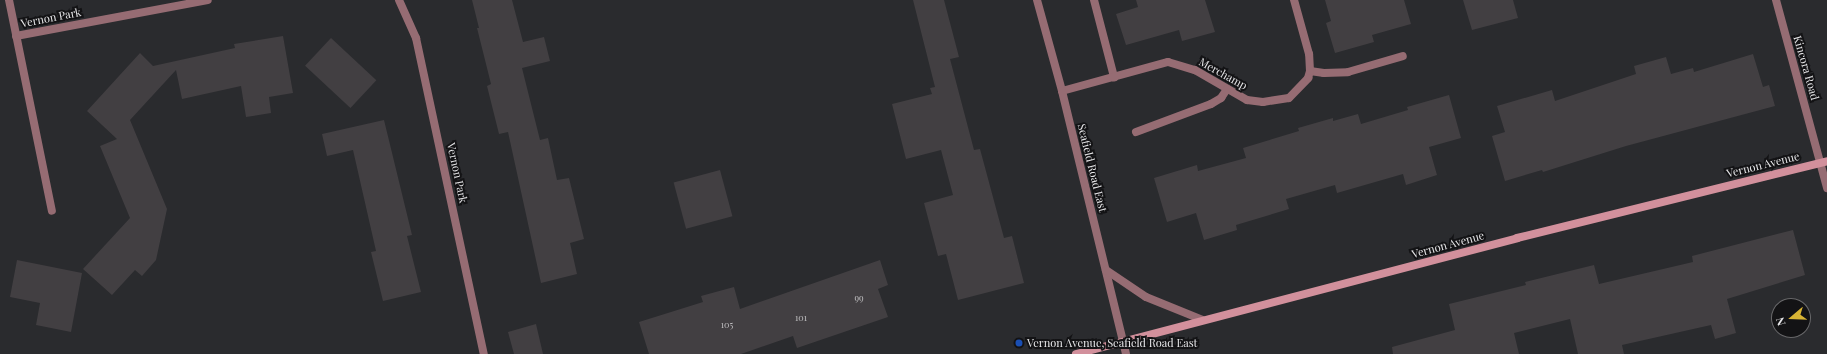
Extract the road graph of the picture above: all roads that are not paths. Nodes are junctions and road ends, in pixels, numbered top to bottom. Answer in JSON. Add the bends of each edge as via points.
{"nodes":[{"id":1,"x":9,"y":0,"type":"edge"},
{"id":2,"x":208,"y":0,"type":"edge"},
{"id":3,"x":399,"y":0,"type":"edge"},
{"id":4,"x":1037,"y":0,"type":"edge"},
{"id":5,"x":1094,"y":0,"type":"edge"},
{"id":6,"x":1294,"y":0,"type":"edge"},
{"id":7,"x":1776,"y":0,"type":"edge"},
{"id":8,"x":16,"y":36,"type":"junction"},
{"id":9,"x":1403,"y":56,"type":"dead end"},
{"id":10,"x":1310,"y":71,"type":"junction"},
{"id":11,"x":1114,"y":77,"type":"junction"},
{"id":12,"x":1228,"y":89,"type":"junction"},
{"id":13,"x":1062,"y":92,"type":"junction"},
{"id":14,"x":1136,"y":132,"type":"dead end"},
{"id":15,"x":1823,"y":162,"type":"edge"},
{"id":16,"x":1827,"y":188,"type":"edge"},
{"id":17,"x":52,"y":211,"type":"dead end"},
{"id":18,"x":1106,"y":270,"type":"junction"},
{"id":19,"x":1203,"y":320,"type":"junction"},
{"id":20,"x":1123,"y":341,"type":"junction"},
{"id":21,"x":484,"y":354,"type":"edge"},
{"id":22,"x":1076,"y":354,"type":"edge"},
{"id":23,"x":1126,"y":354,"type":"edge"}],
"edges":[{"from":1,"to":8,"type":"street","name":"Vernon Park"},
{"from":2,"to":8,"type":"street","name":"Vernon Park"},
{"from":3,"to":21,"type":"street","name":"Vernon Park","via":[[416,38]]},
{"from":4,"to":13,"type":"street","name":"Seafield Road East"},
{"from":5,"to":11,"type":"street"},
{"from":6,"to":10,"type":"street","via":[[1309,54]]},
{"from":7,"to":15,"type":"street","name":"Kincora Road"},
{"from":8,"to":17,"type":"street","name":"Vernon Park"},
{"from":9,"to":10,"type":"street","via":[[1348,72]]},
{"from":10,"to":12,"type":"street","name":"Merchamp","via":[[1308,78],[1289,98],[1263,102],[1247,100]]},
{"from":11,"to":12,"type":"street","name":"Merchamp","via":[[1168,62],[1195,70]]},
{"from":11,"to":13,"type":"street","name":"Merchamp"},
{"from":12,"to":14,"type":"street","via":[[1221,98],[1211,104]]},
{"from":13,"to":18,"type":"street","name":"Seafield Road East"},
{"from":15,"to":16,"type":"street","name":"Kincora Road"},
{"from":15,"to":19,"type":"main road","name":"Vernon Avenue"},
{"from":18,"to":19,"type":"street","via":[[1146,297]]},
{"from":18,"to":20,"type":"street","name":"Seafield Road East"},
{"from":19,"to":20,"type":"main road","name":"Vernon Avenue"},
{"from":20,"to":22,"type":"main road","name":"Vernon Avenue"},
{"from":20,"to":23,"type":"street","name":"Seafield Road East"}]}
